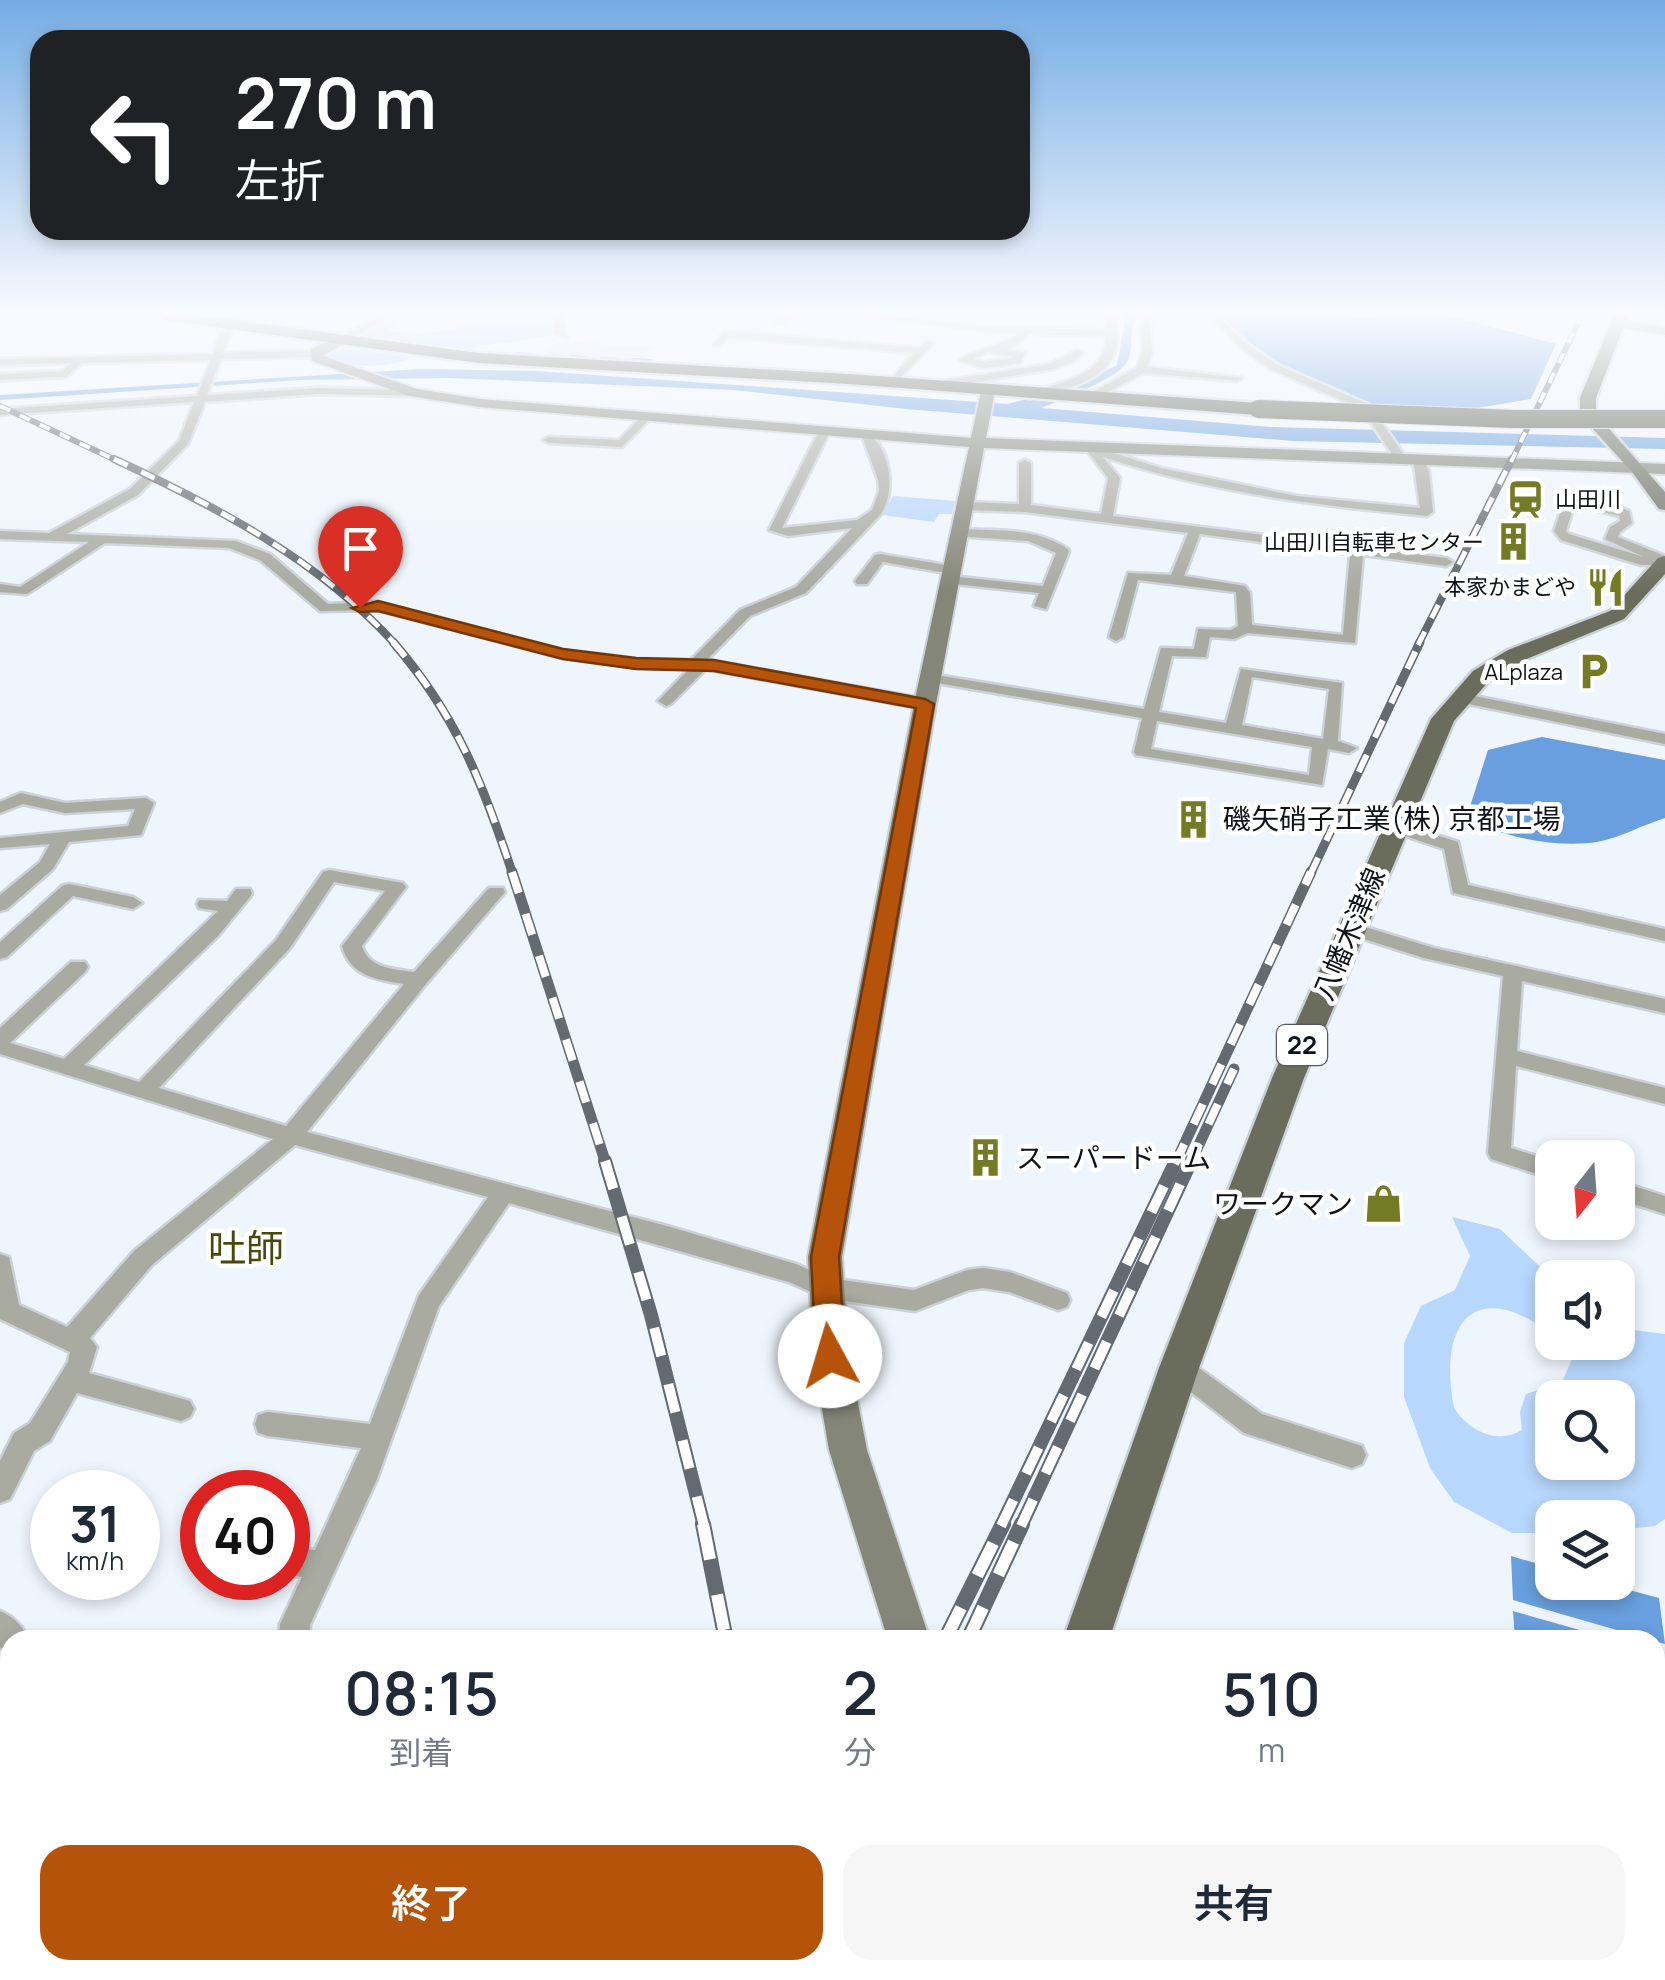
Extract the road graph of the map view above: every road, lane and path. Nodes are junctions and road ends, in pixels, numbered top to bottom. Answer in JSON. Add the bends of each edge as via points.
{"nodes":[{"id":1,"x":58,"y":407,"type":"edge"},
{"id":2,"x":198,"y":407,"type":"edge"},
{"id":3,"x":544,"y":407,"type":"edge"},
{"id":4,"x":973,"y":407,"type":"edge"},
{"id":5,"x":998,"y":407,"type":"edge"},
{"id":6,"x":1246,"y":407,"type":"edge"},
{"id":7,"x":1366,"y":407,"type":"edge"},
{"id":8,"x":1588,"y":407,"type":"edge"},
{"id":9,"x":0,"y":412,"type":"edge"},
{"id":10,"x":983,"y":413,"type":"junction"},
{"id":11,"x":646,"y":418,"type":"junction"},
{"id":12,"x":1665,"y":418,"type":"edge"},
{"id":13,"x":823,"y":433,"type":"junction"},
{"id":14,"x":868,"y":436,"type":"junction"},
{"id":15,"x":549,"y":440,"type":"dead end"},
{"id":16,"x":1087,"y":448,"type":"junction"},
{"id":17,"x":1398,"y":456,"type":"junction"},
{"id":18,"x":1419,"y":459,"type":"junction"},
{"id":19,"x":1025,"y":462,"type":"dead end"},
{"id":20,"x":1634,"y":464,"type":"junction"},
{"id":21,"x":1665,"y":469,"type":"edge"},
{"id":22,"x":1665,"y":505,"type":"edge"},
{"id":23,"x":1025,"y":508,"type":"junction"},
{"id":24,"x":962,"y":519,"type":"junction"},
{"id":25,"x":1106,"y":519,"type":"junction"},
{"id":26,"x":865,"y":522,"type":"junction"},
{"id":27,"x":1194,"y":530,"type":"junction"},
{"id":28,"x":2,"y":537,"type":"edge"},
{"id":29,"x":49,"y":538,"type":"junction"},
{"id":30,"x":103,"y":539,"type":"junction"},
{"id":31,"x":1356,"y":549,"type":"junction"},
{"id":32,"x":1665,"y":561,"type":"edge"},
{"id":33,"x":1446,"y":562,"type":"dead end"},
{"id":34,"x":951,"y":575,"type":"junction"},
{"id":35,"x":1176,"y":579,"type":"junction"},
{"id":36,"x":862,"y":581,"type":"dead end"},
{"id":37,"x":0,"y":588,"type":"edge"},
{"id":38,"x":1046,"y":590,"type":"junction"},
{"id":39,"x":1041,"y":606,"type":"dead end"},
{"id":40,"x":1245,"y":628,"type":"junction"},
{"id":41,"x":1116,"y":637,"type":"dead end"},
{"id":42,"x":697,"y":666,"type":"junction"},
{"id":43,"x":928,"y":691,"type":"junction"},
{"id":44,"x":1459,"y":698,"type":"junction"},
{"id":45,"x":666,"y":701,"type":"dead end"},
{"id":46,"x":1154,"y":714,"type":"junction"},
{"id":47,"x":1233,"y":728,"type":"junction"},
{"id":48,"x":1665,"y":739,"type":"edge"},
{"id":49,"x":1326,"y":744,"type":"junction"},
{"id":50,"x":1349,"y":748,"type":"dead end"},
{"id":51,"x":0,"y":808,"type":"edge"},
{"id":52,"x":1396,"y":827,"type":"junction"},
{"id":53,"x":63,"y":837,"type":"junction"},
{"id":54,"x":0,"y":843,"type":"edge"},
{"id":55,"x":496,"y":892,"type":"dead end"},
{"id":56,"x":133,"y":902,"type":"dead end"},
{"id":57,"x":206,"y":904,"type":"dead end"},
{"id":58,"x":0,"y":908,"type":"edge"},
{"id":59,"x":37,"y":920,"type":"junction"},
{"id":60,"x":1352,"y":929,"type":"junction"},
{"id":61,"x":1665,"y":935,"type":"edge"},
{"id":62,"x":0,"y":953,"type":"edge"},
{"id":63,"x":78,"y":967,"type":"dead end"},
{"id":64,"x":1513,"y":970,"type":"junction"},
{"id":65,"x":419,"y":979,"type":"junction"},
{"id":66,"x":1665,"y":1006,"type":"edge"},
{"id":67,"x":0,"y":1044,"type":"edge"},
{"id":68,"x":1506,"y":1056,"type":"junction"},
{"id":69,"x":68,"y":1068,"type":"junction"},
{"id":70,"x":143,"y":1091,"type":"junction"},
{"id":71,"x":1665,"y":1096,"type":"edge"},
{"id":72,"x":291,"y":1136,"type":"junction"},
{"id":73,"x":1535,"y":1165,"type":"edge"},
{"id":74,"x":502,"y":1194,"type":"junction"},
{"id":75,"x":1635,"y":1195,"type":"edge"},
{"id":76,"x":1665,"y":1205,"type":"edge"},
{"id":77,"x":0,"y":1264,"type":"edge"},
{"id":78,"x":824,"y":1288,"type":"junction"},
{"id":79,"x":1058,"y":1300,"type":"dead end"},
{"id":80,"x":3,"y":1306,"type":"edge"},
{"id":81,"x":72,"y":1340,"type":"junction"},
{"id":82,"x":1180,"y":1368,"type":"junction"},
{"id":83,"x":72,"y":1380,"type":"junction"},
{"id":84,"x":181,"y":1410,"type":"dead end"},
{"id":85,"x":268,"y":1424,"type":"dead end"},
{"id":86,"x":376,"y":1436,"type":"junction"},
{"id":87,"x":1352,"y":1455,"type":"dead end"},
{"id":88,"x":0,"y":1490,"type":"edge"},
{"id":89,"x":310,"y":1564,"type":"edge"},
{"id":90,"x":324,"y":1566,"type":"junction"},
{"id":91,"x":295,"y":1630,"type":"edge"},
{"id":92,"x":907,"y":1630,"type":"edge"},
{"id":93,"x":1089,"y":1630,"type":"edge"}],
"edges":[{"from":1,"to":9,"type":"street"},
{"from":2,"to":29,"type":"street","via":[[184,442],[151,479]]},
{"from":3,"to":11,"type":"street"},
{"from":4,"to":10,"type":"highway"},
{"from":5,"to":10,"type":"highway"},
{"from":6,"to":12,"type":"highway","bridge":true},
{"from":7,"to":17,"type":"street"},
{"from":8,"to":20,"type":"main road","via":[[1588,416]]},
{"from":10,"to":14,"type":"street"},
{"from":10,"to":16,"type":"street"},
{"from":10,"to":24,"type":"street"},
{"from":11,"to":13,"type":"street"},
{"from":11,"to":15,"type":"street","via":[[622,444]]},
{"from":13,"to":14,"type":"street"},
{"from":13,"to":26,"type":"street","via":[[775,530]]},
{"from":14,"to":26,"type":"street","via":[[886,494]]},
{"from":16,"to":17,"type":"street"},
{"from":16,"to":18,"type":"street","via":[[1158,471],[1296,500],[1426,512]]},
{"from":16,"to":25,"type":"street","via":[[1114,478]]},
{"from":17,"to":18,"type":"street"},
{"from":18,"to":20,"type":"street"},
{"from":19,"to":23,"type":"street"},
{"from":20,"to":21,"type":"street"},
{"from":20,"to":22,"type":"main road"},
{"from":23,"to":24,"type":"street"},
{"from":23,"to":25,"type":"street"},
{"from":24,"to":34,"type":"street"},
{"from":24,"to":38,"type":"street","via":[[1055,544],[1063,552]]},
{"from":25,"to":27,"type":"street"},
{"from":26,"to":42,"type":"street","via":[[801,590],[745,613]]},
{"from":27,"to":31,"type":"street"},
{"from":27,"to":35,"type":"street"},
{"from":28,"to":29,"type":"street"},
{"from":29,"to":30,"type":"street"},
{"from":30,"to":37,"type":"street","via":[[22,591]]},
{"from":30,"to":42,"type":"street","via":[[231,544],[265,557],[325,608],[378,606],[563,654]]},
{"from":31,"to":33,"type":"street"},
{"from":31,"to":40,"type":"street","via":[[1350,640]]},
{"from":32,"to":32,"type":"street","via":[[1640,561],[1564,536],[1564,514],[1582,503],[1618,510],[1628,518],[1611,539]]},
{"from":32,"to":44,"type":"main road","name":"八幡木津線","number":"22","via":[[1617,615],[1516,655]]},
{"from":34,"to":36,"type":"street","via":[[880,558]]},
{"from":34,"to":38,"type":"street"},
{"from":34,"to":43,"type":"street"},
{"from":35,"to":40,"type":"street","via":[[1240,589]]},
{"from":35,"to":41,"type":"street","via":[[1133,576]]},
{"from":38,"to":39,"type":"street"},
{"from":40,"to":46,"type":"street","via":[[1234,636],[1203,632],[1201,654],[1166,651]]},
{"from":42,"to":43,"type":"street"},
{"from":42,"to":45,"type":"street"},
{"from":43,"to":46,"type":"street"},
{"from":43,"to":78,"type":"street"},
{"from":44,"to":48,"type":"street"},
{"from":44,"to":52,"type":"main road","name":"八幡木津線","number":"22","via":[[1443,719]]},
{"from":46,"to":47,"type":"street"},
{"from":46,"to":49,"type":"street","via":[[1142,752],[1316,781]]},
{"from":47,"to":49,"type":"street"},
{"from":47,"to":49,"type":"street","via":[[1246,672],[1337,686]]},
{"from":49,"to":50,"type":"street"},
{"from":51,"to":53,"type":"street","via":[[21,798],[65,808],[146,803],[134,831]]},
{"from":52,"to":60,"type":"main road","name":"八幡木津線","number":"22"},
{"from":52,"to":61,"type":"street","via":[[1452,846],[1459,888]]},
{"from":53,"to":54,"type":"street"},
{"from":53,"to":58,"type":"street","via":[[47,865]]},
{"from":55,"to":65,"type":"street"},
{"from":56,"to":59,"type":"street","via":[[69,890]]},
{"from":57,"to":69,"type":"street","via":[[237,900]]},
{"from":58,"to":59,"type":"street"},
{"from":59,"to":62,"type":"street"},
{"from":60,"to":64,"type":"street"},
{"from":60,"to":82,"type":"main road","name":"八幡木津線","number":"22","via":[[1288,1078]]},
{"from":63,"to":67,"type":"street"},
{"from":64,"to":66,"type":"street"},
{"from":64,"to":68,"type":"street"},
{"from":65,"to":70,"type":"street","via":[[377,972],[352,954],[397,887],[329,876],[283,944]]},
{"from":65,"to":72,"type":"street"},
{"from":67,"to":69,"type":"street"},
{"from":68,"to":71,"type":"street"},
{"from":68,"to":73,"type":"street","via":[[1499,1153]]},
{"from":69,"to":70,"type":"street"},
{"from":70,"to":72,"type":"street"},
{"from":72,"to":74,"type":"street"},
{"from":72,"to":81,"type":"street","via":[[143,1258]]},
{"from":74,"to":78,"type":"street","via":[[667,1236]]},
{"from":74,"to":86,"type":"street","via":[[428,1302]]},
{"from":75,"to":76,"type":"street"},
{"from":77,"to":80,"type":"street"},
{"from":78,"to":79,"type":"street","via":[[914,1301],[984,1278]]},
{"from":78,"to":92,"type":"street","via":[[848,1450]]},
{"from":80,"to":81,"type":"street"},
{"from":81,"to":83,"type":"street","via":[[84,1347]]},
{"from":82,"to":87,"type":"street","via":[[1254,1424]]},
{"from":82,"to":93,"type":"main road","name":"八幡木津線","number":"22"},
{"from":83,"to":84,"type":"street"},
{"from":83,"to":88,"type":"street","via":[[40,1432],[24,1442]]},
{"from":85,"to":86,"type":"street"},
{"from":86,"to":90,"type":"street"},
{"from":89,"to":90,"type":"street"},
{"from":90,"to":91,"type":"street"}]}
